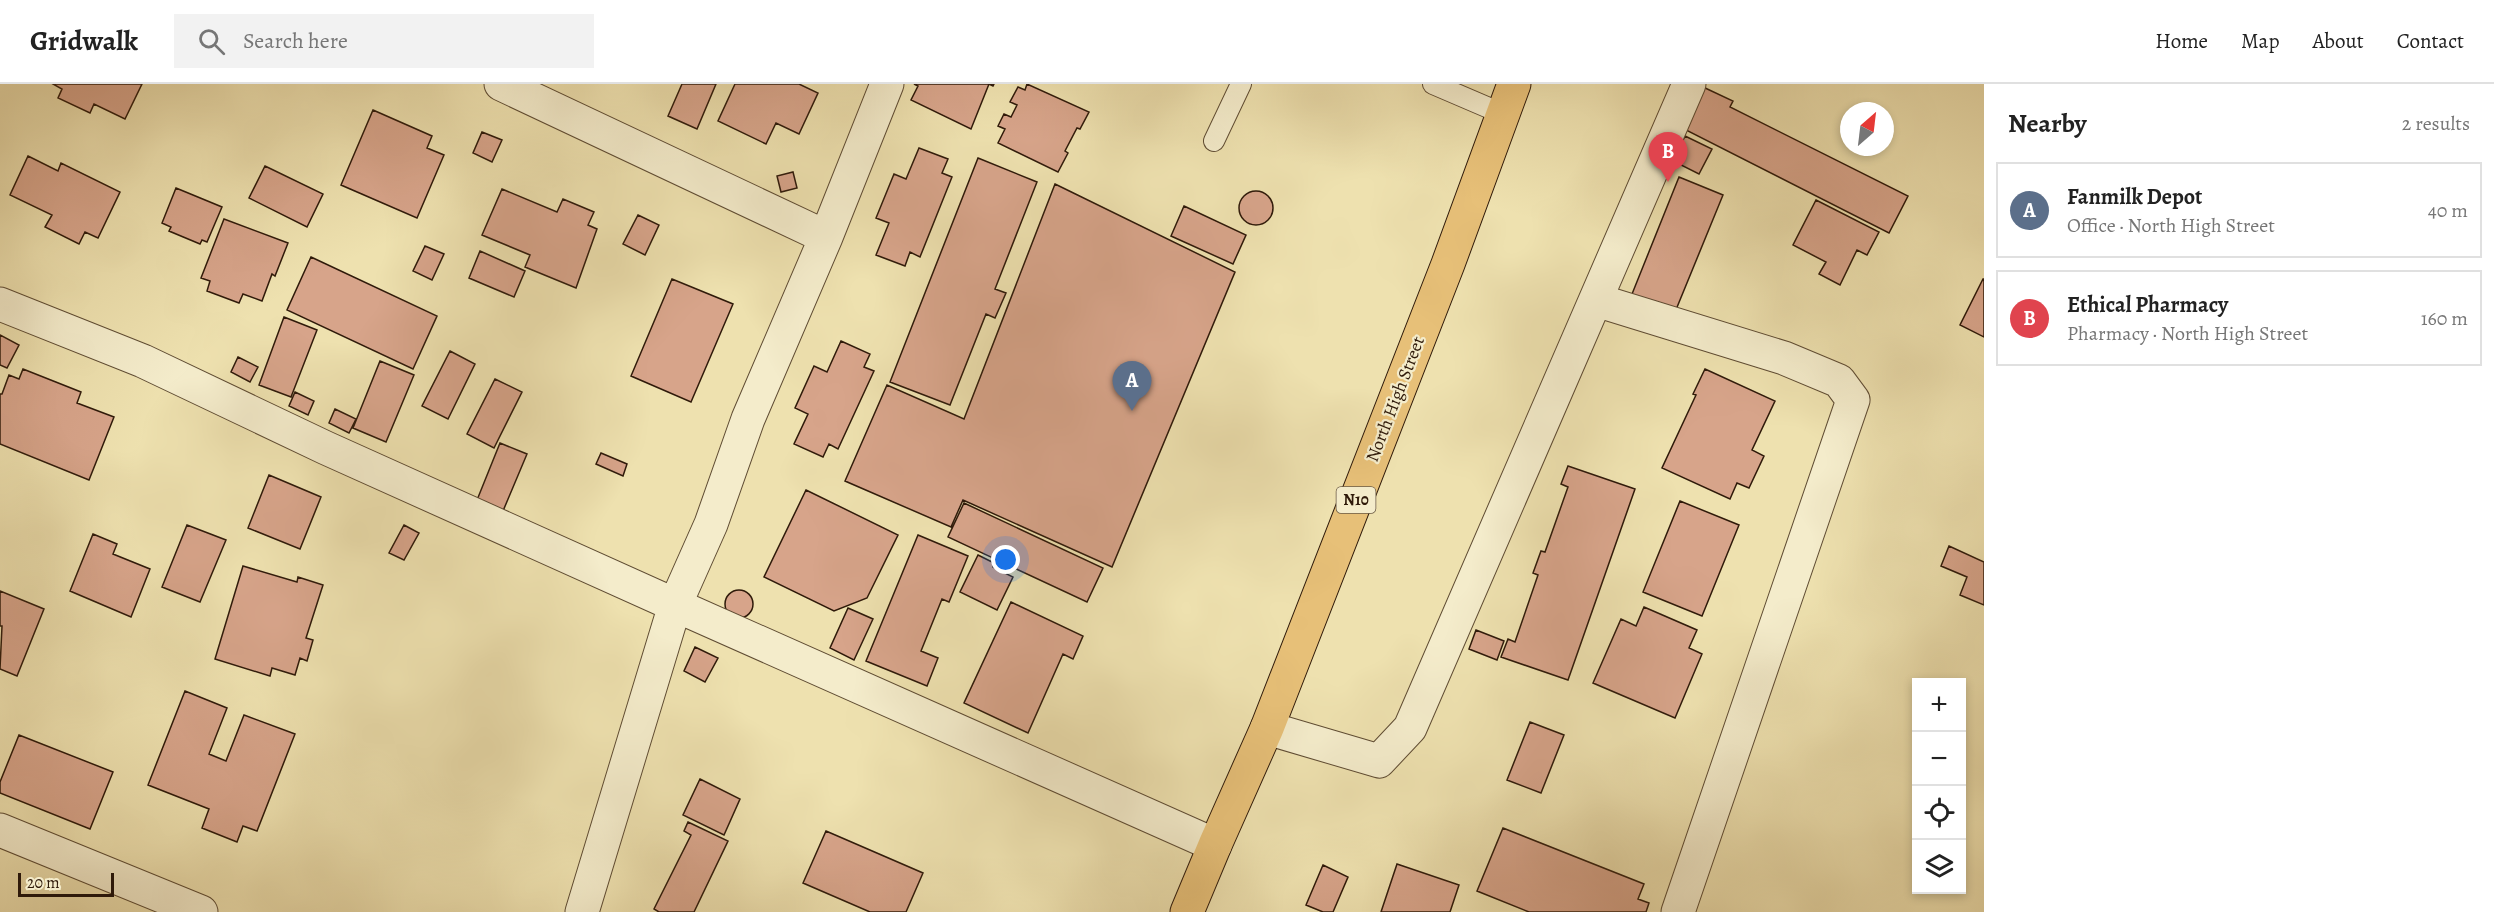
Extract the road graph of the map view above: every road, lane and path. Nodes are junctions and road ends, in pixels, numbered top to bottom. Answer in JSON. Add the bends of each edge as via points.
{"nodes":[{"id":1,"x":886,"y":84,"type":"edge"},
{"id":2,"x":1241,"y":84,"type":"edge"},
{"id":3,"x":1433,"y":84,"type":"edge"},
{"id":4,"x":1514,"y":84,"type":"edge"},
{"id":5,"x":1689,"y":84,"type":"edge"},
{"id":6,"x":507,"y":85,"type":"edge"},
{"id":7,"x":1503,"y":114,"type":"junction"},
{"id":8,"x":1214,"y":141,"type":"dead end"},
{"id":9,"x":826,"y":237,"type":"junction"},
{"id":10,"x":1596,"y":300,"type":"junction"},
{"id":11,"x":0,"y":304,"type":"edge"},
{"id":12,"x":675,"y":605,"type":"junction"},
{"id":13,"x":1267,"y":729,"type":"junction"},
{"id":14,"x":0,"y":831,"type":"edge"},
{"id":15,"x":1215,"y":844,"type":"junction"},
{"id":16,"x":201,"y":912,"type":"edge"},
{"id":17,"x":582,"y":912,"type":"edge"},
{"id":18,"x":1187,"y":912,"type":"edge"},
{"id":19,"x":1678,"y":912,"type":"edge"}],
"edges":[{"from":1,"to":9,"type":"street"},
{"from":2,"to":8,"type":"lane"},
{"from":3,"to":7,"type":"lane"},
{"from":4,"to":7,"type":"highway","name":"North High Street","number":"N10"},
{"from":5,"to":10,"type":"street"},
{"from":6,"to":9,"type":"street"},
{"from":7,"to":13,"type":"highway","name":"North High Street","number":"N10"},
{"from":9,"to":12,"type":"street","via":[[748,419],[711,524]]},
{"from":10,"to":13,"type":"street","via":[[1410,728],[1379,761]]},
{"from":10,"to":19,"type":"street","via":[[1784,358],[1839,381],[1853,400]]},
{"from":11,"to":12,"type":"street","via":[[143,361]]},
{"from":12,"to":15,"type":"street"},
{"from":12,"to":17,"type":"street"},
{"from":13,"to":15,"type":"highway","name":"North High Street","number":"N10"},
{"from":14,"to":16,"type":"street"},
{"from":15,"to":18,"type":"highway","name":"North High Street","number":"N10"}]}
